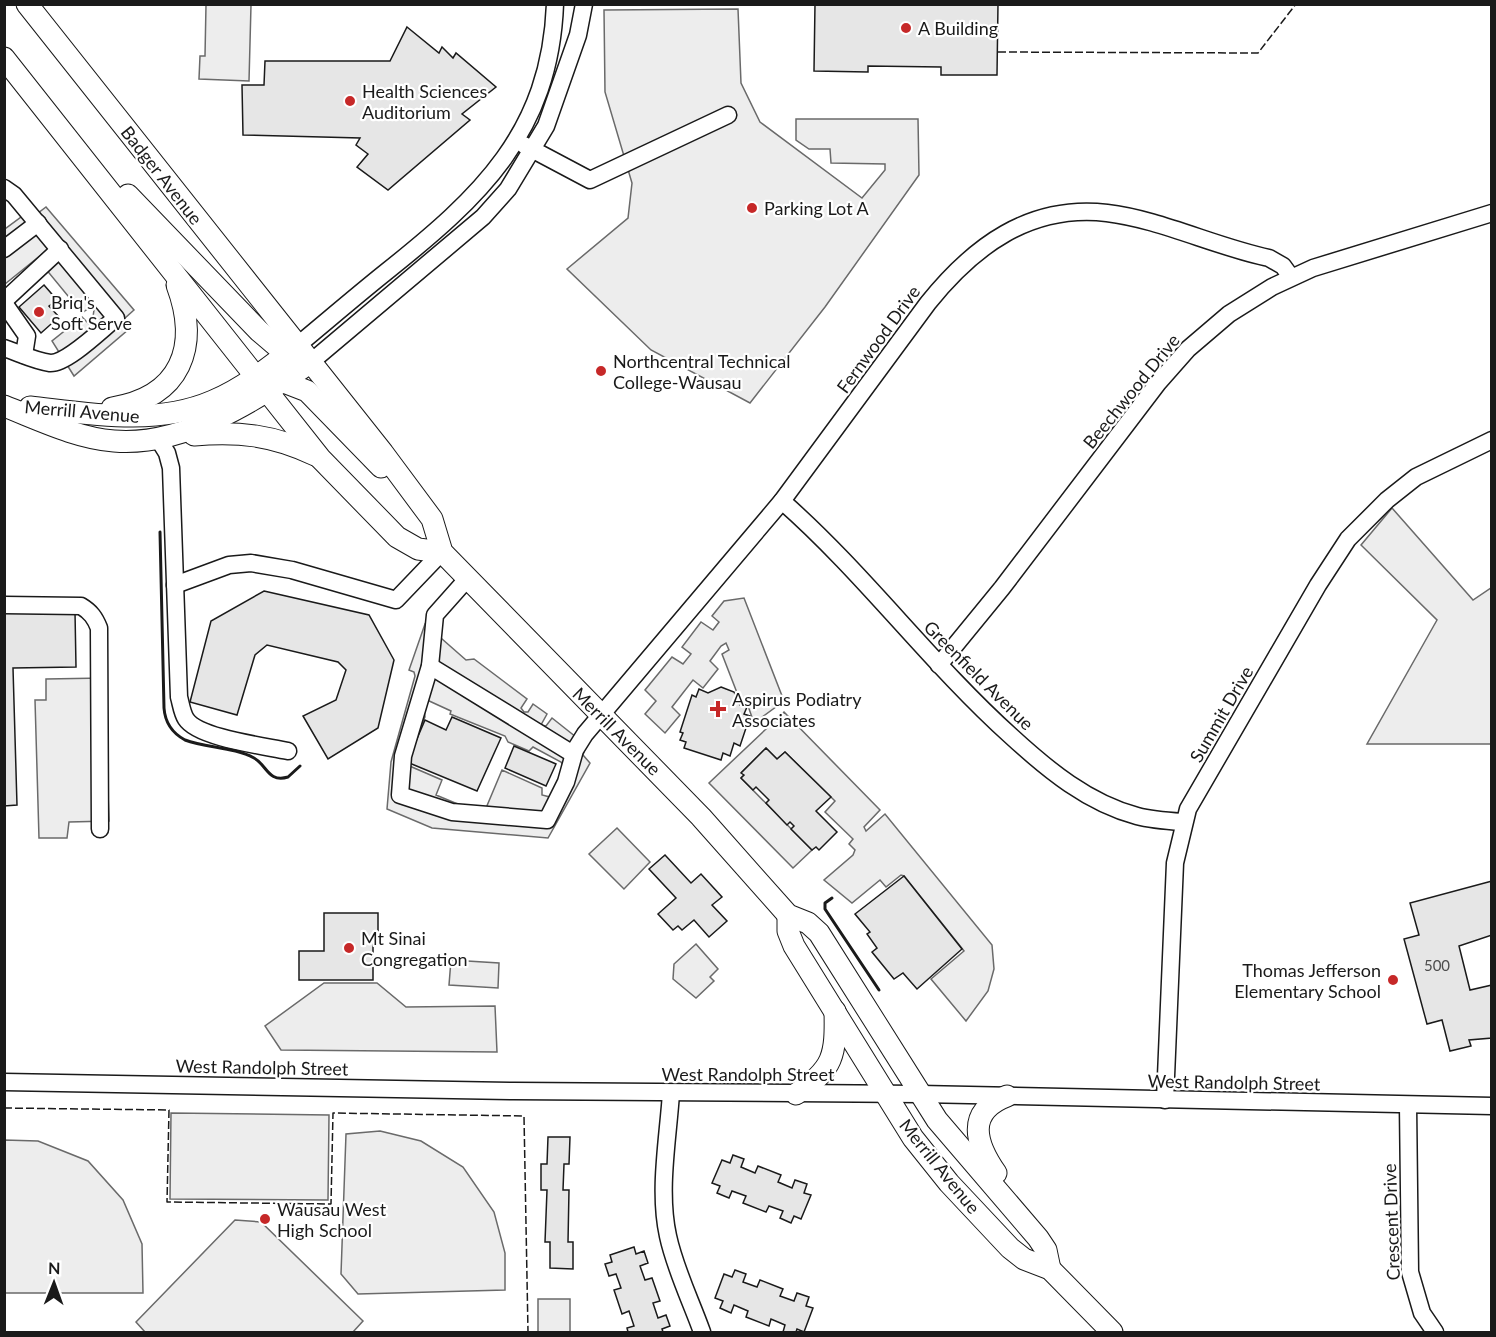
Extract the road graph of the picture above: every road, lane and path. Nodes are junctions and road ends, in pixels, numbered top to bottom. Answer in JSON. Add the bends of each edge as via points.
{"nodes":[{"id":1,"x":27,"y":4,"type":"edge"},
{"id":2,"x":555,"y":4,"type":"edge"},
{"id":3,"x":584,"y":4,"type":"edge"},
{"id":4,"x":4,"y":58,"type":"edge"},
{"id":5,"x":728,"y":115,"type":"dead end"},
{"id":6,"x":516,"y":140,"type":"junction"},
{"id":7,"x":533,"y":149,"type":"junction"},
{"id":8,"x":89,"y":165,"type":"junction"},
{"id":9,"x":4,"y":188,"type":"edge"},
{"id":10,"x":1491,"y":213,"type":"edge"},
{"id":11,"x":38,"y":223,"type":"junction"},
{"id":12,"x":4,"y":249,"type":"edge"},
{"id":13,"x":60,"y":249,"type":"junction"},
{"id":14,"x":170,"y":268,"type":"junction"},
{"id":15,"x":1292,"y":277,"type":"junction"},
{"id":16,"x":4,"y":302,"type":"edge"},
{"id":17,"x":4,"y":348,"type":"edge"},
{"id":18,"x":292,"y":350,"type":"junction"},
{"id":19,"x":24,"y":355,"type":"junction"},
{"id":20,"x":311,"y":362,"type":"junction"},
{"id":21,"x":270,"y":383,"type":"junction"},
{"id":22,"x":4,"y":405,"type":"edge"},
{"id":23,"x":72,"y":412,"type":"junction"},
{"id":24,"x":157,"y":437,"type":"junction"},
{"id":25,"x":1491,"y":440,"type":"edge"},
{"id":26,"x":320,"y":458,"type":"junction"},
{"id":27,"x":782,"y":501,"type":"junction"},
{"id":28,"x":427,"y":512,"type":"junction"},
{"id":29,"x":442,"y":552,"type":"junction"},
{"id":30,"x":466,"y":579,"type":"junction"},
{"id":31,"x":176,"y":585,"type":"junction"},
{"id":32,"x":4,"y":605,"type":"edge"},
{"id":33,"x":939,"y":665,"type":"junction"},
{"id":34,"x":430,"y":666,"type":"junction"},
{"id":35,"x":600,"y":714,"type":"junction"},
{"id":36,"x":288,"y":751,"type":"dead end"},
{"id":37,"x":573,"y":754,"type":"junction"},
{"id":38,"x":1183,"y":822,"type":"junction"},
{"id":39,"x":100,"y":829,"type":"dead end"},
{"id":40,"x":788,"y":915,"type":"junction"},
{"id":41,"x":835,"y":1010,"type":"junction"},
{"id":42,"x":4,"y":1082,"type":"edge"},
{"id":43,"x":671,"y":1093,"type":"junction"},
{"id":44,"x":796,"y":1094,"type":"junction"},
{"id":45,"x":886,"y":1094,"type":"junction"},
{"id":46,"x":920,"y":1094,"type":"junction"},
{"id":47,"x":1007,"y":1096,"type":"junction"},
{"id":48,"x":1165,"y":1100,"type":"junction"},
{"id":49,"x":1408,"y":1105,"type":"junction"},
{"id":50,"x":1491,"y":1106,"type":"edge"},
{"id":51,"x":1015,"y":1211,"type":"junction"},
{"id":52,"x":1050,"y":1269,"type":"junction"},
{"id":53,"x":702,"y":1332,"type":"edge"},
{"id":54,"x":1112,"y":1332,"type":"edge"},
{"id":55,"x":1435,"y":1332,"type":"edge"}],
"edges":[{"from":1,"to":18,"type":"main road","name":"Badger Avenue"},
{"from":2,"to":6,"type":"street","via":[[548,60]]},
{"from":3,"to":7,"type":"street","via":[[558,94]]},
{"from":4,"to":8,"type":"main road"},
{"from":5,"to":7,"type":"street","via":[[590,180]]},
{"from":6,"to":7,"type":"street"},
{"from":6,"to":18,"type":"street","via":[[486,183],[456,215]]},
{"from":7,"to":20,"type":"street","via":[[508,189],[483,217]]},
{"from":8,"to":14,"type":"main road"},
{"from":8,"to":18,"type":"main road","via":[[124,190],[255,327]]},
{"from":9,"to":11,"type":"street"},
{"from":10,"to":15,"type":"street","name":"Beechwood Drive"},
{"from":11,"to":12,"type":"street"},
{"from":11,"to":13,"type":"street"},
{"from":13,"to":16,"type":"street"},
{"from":13,"to":19,"type":"street","via":[[116,318],[61,360],[49,362]]},
{"from":14,"to":21,"type":"main road"},
{"from":14,"to":23,"type":"main road","via":[[187,324],[183,354],[173,377],[138,403]]},
{"from":15,"to":27,"type":"street","name":"Fernwood Drive","via":[[1269,258],[1107,213],[1062,214],[1016,227],[974,253],[950,276]]},
{"from":15,"to":33,"type":"street","name":"Beechwood Drive","via":[[1229,314],[1188,349],[1158,382]]},
{"from":16,"to":19,"type":"street","via":[[27,336]]},
{"from":17,"to":19,"type":"street"},
{"from":18,"to":20,"type":"main road","name":"Merrill Avenue"},
{"from":18,"to":21,"type":"main road","name":"Merrill Avenue"},
{"from":20,"to":21,"type":"main road","name":"Merrill Avenue"},
{"from":20,"to":28,"type":"main road","name":"Merrill Avenue"},
{"from":21,"to":23,"type":"main road","name":"Merrill Avenue","via":[[170,414],[132,417]]},
{"from":21,"to":24,"type":"main road","name":"Merrill Avenue","via":[[207,423]]},
{"from":21,"to":26,"type":"main road"},
{"from":21,"to":28,"type":"main road","via":[[306,391]]},
{"from":22,"to":23,"type":"main road","name":"Merrill Avenue"},
{"from":22,"to":24,"type":"main road","name":"Merrill Avenue","via":[[90,437],[121,441]]},
{"from":24,"to":26,"type":"main road","via":[[247,433],[283,441]]},
{"from":24,"to":31,"type":"street","via":[[171,468]]},
{"from":25,"to":38,"type":"street","name":"Summit Drive","via":[[1416,477],[1386,500],[1348,539],[1250,701]]},
{"from":26,"to":29,"type":"main road","via":[[397,537],[418,549]]},
{"from":27,"to":33,"type":"street","name":"Greenfield Avenue","via":[[840,556]]},
{"from":27,"to":35,"type":"street","name":"Fernwood Drive"},
{"from":28,"to":29,"type":"main road","name":"Merrill Avenue"},
{"from":29,"to":30,"type":"main road","name":"Merrill Avenue"},
{"from":29,"to":31,"type":"street","via":[[396,600],[292,570],[251,563],[229,565]]},
{"from":30,"to":34,"type":"street","via":[[437,611]]},
{"from":30,"to":35,"type":"main road","name":"Merrill Avenue"},
{"from":31,"to":36,"type":"street","via":[[179,697],[187,721],[203,732]]},
{"from":32,"to":39,"type":"street","via":[[81,606],[96,621]]},
{"from":33,"to":38,"type":"street","name":"Greenfield Avenue","via":[[991,718],[1076,789],[1138,817]]},
{"from":34,"to":37,"type":"street"},
{"from":34,"to":37,"type":"street","name":"Fernwood Drive","via":[[405,750],[400,795],[452,812],[547,820],[566,782]]},
{"from":35,"to":37,"type":"street","name":"Fernwood Drive"},
{"from":35,"to":40,"type":"main road","name":"Merrill Avenue","via":[[720,837]]},
{"from":38,"to":48,"type":"street","name":"Summit Drive","via":[[1175,863]]},
{"from":40,"to":41,"type":"main road","name":"Merrill Avenue","via":[[792,942]]},
{"from":40,"to":46,"type":"main road","name":"Merrill Avenue","via":[[811,925],[824,941]]},
{"from":41,"to":44,"type":"main road","via":[[836,1044],[830,1063],[819,1078]]},
{"from":41,"to":45,"type":"main road","name":"Merrill Avenue"},
{"from":42,"to":43,"type":"street","name":"West Randolph Street"},
{"from":43,"to":44,"type":"street","name":"West Randolph Street"},
{"from":43,"to":53,"type":"street","via":[[665,1179],[668,1237]]},
{"from":44,"to":45,"type":"street","name":"West Randolph Street"},
{"from":45,"to":46,"type":"street","name":"West Randolph Street"},
{"from":45,"to":52,"type":"main road","name":"Merrill Avenue","via":[[913,1138],[949,1183],[1024,1259]]},
{"from":46,"to":47,"type":"street","name":"West Randolph Street"},
{"from":46,"to":51,"type":"main road","name":"Merrill Avenue","via":[[936,1120]]},
{"from":47,"to":48,"type":"street","name":"West Randolph Street"},
{"from":47,"to":51,"type":"main road","via":[[988,1107],[979,1125],[978,1143]]},
{"from":48,"to":49,"type":"street","name":"West Randolph Street"},
{"from":49,"to":50,"type":"street","name":"West Randolph Street"},
{"from":49,"to":55,"type":"street","name":"Crescent Drive","via":[[1410,1272],[1422,1313]]},
{"from":51,"to":52,"type":"main road","name":"Merrill Avenue","via":[[1044,1246]]},
{"from":52,"to":54,"type":"main road","name":"Merrill Avenue"}]}
